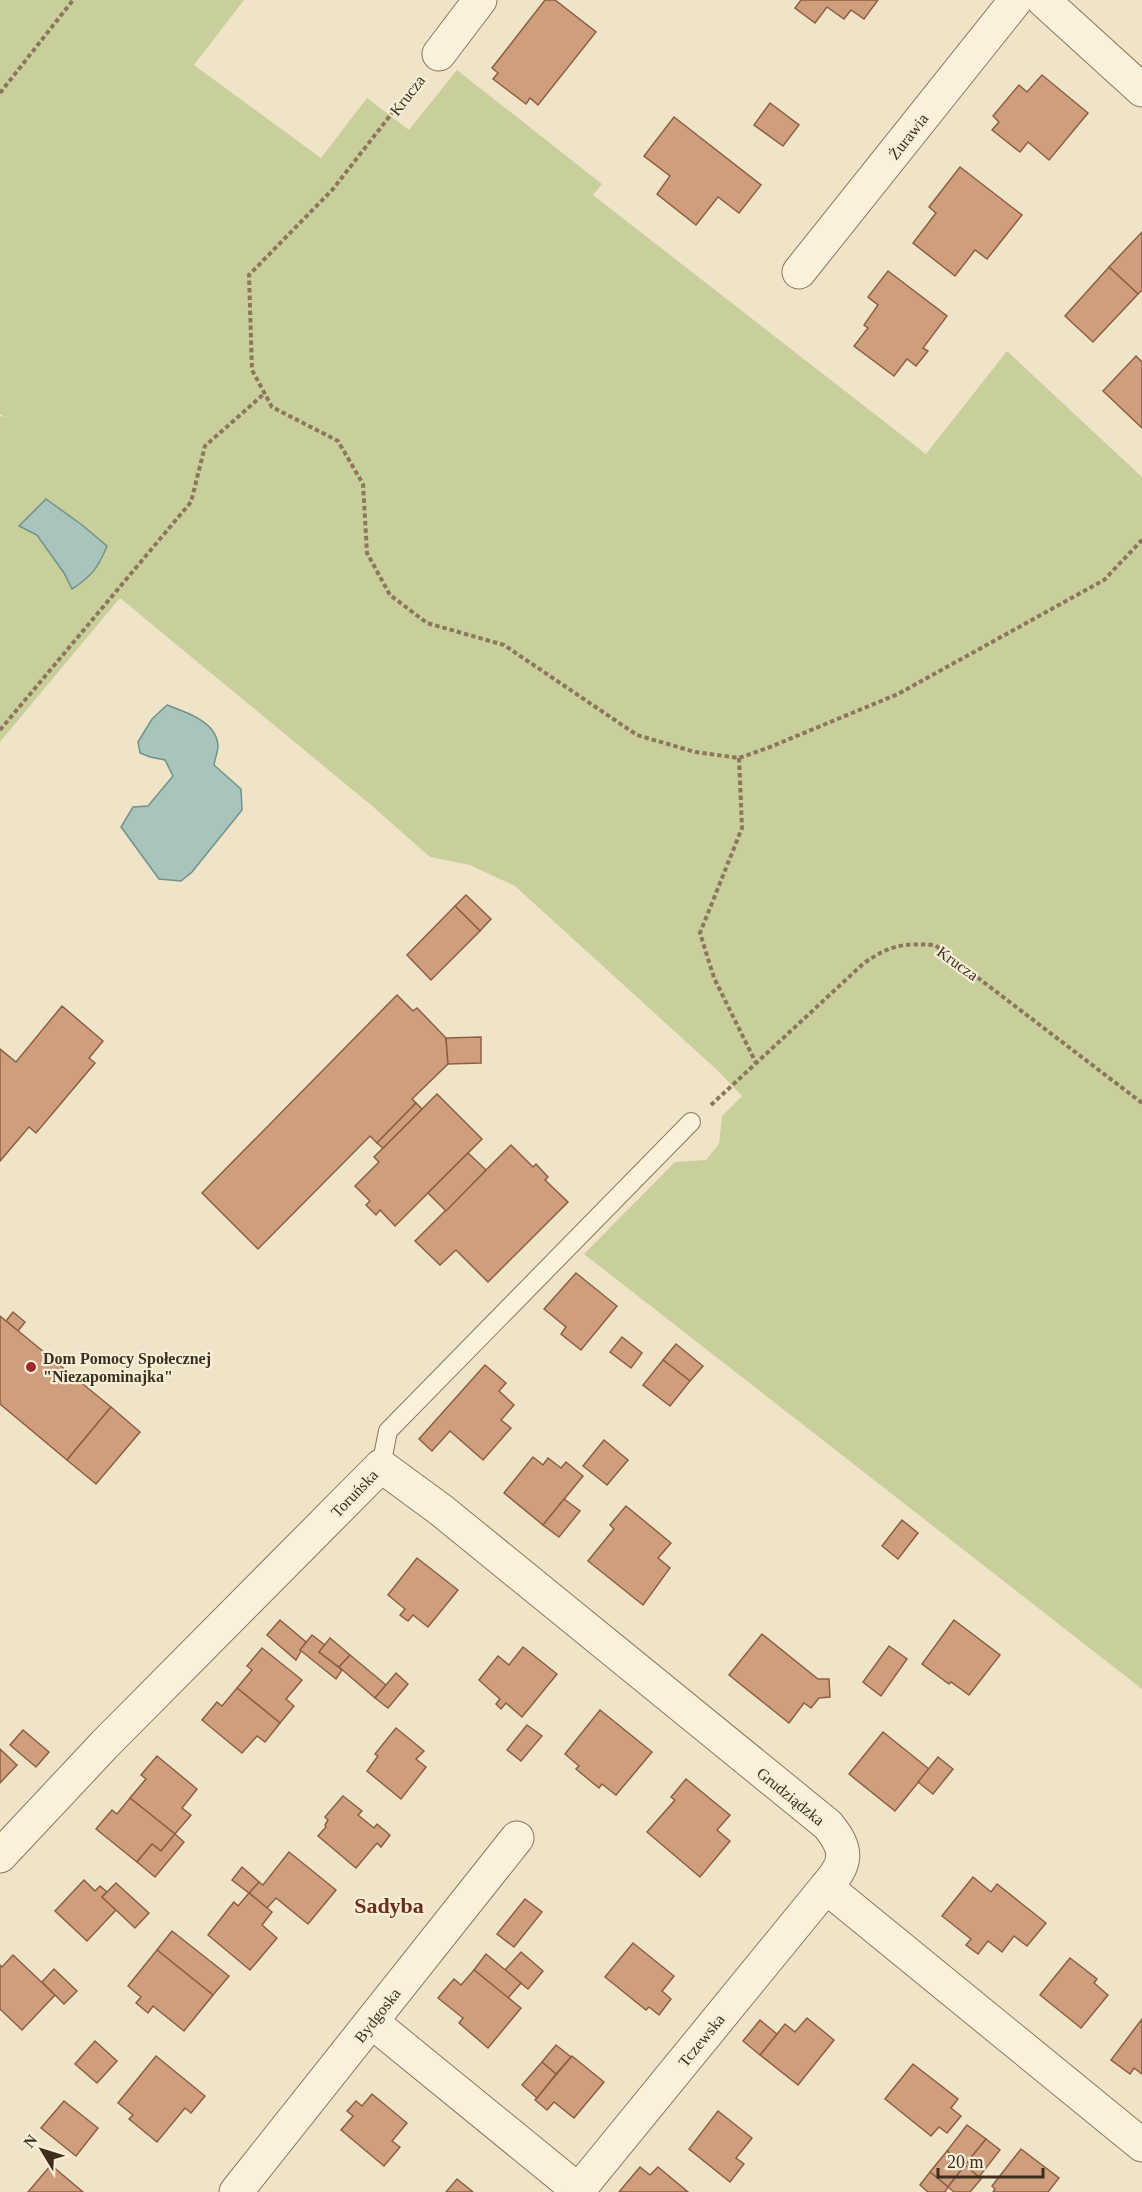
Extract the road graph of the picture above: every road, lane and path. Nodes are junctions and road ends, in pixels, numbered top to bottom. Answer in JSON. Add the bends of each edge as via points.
{"nodes":[{"id":1,"x":73,"y":0,"type":"edge"},
{"id":2,"x":480,"y":0,"type":"edge"},
{"id":3,"x":1016,"y":0,"type":"edge"},
{"id":4,"x":1043,"y":0,"type":"edge"},
{"id":5,"x":439,"y":54,"type":"joint"},
{"id":6,"x":1142,"y":90,"type":"edge"},
{"id":7,"x":0,"y":93,"type":"edge"},
{"id":8,"x":799,"y":272,"type":"dead end"},
{"id":9,"x":264,"y":393,"type":"junction"},
{"id":10,"x":1142,"y":540,"type":"edge"},
{"id":11,"x":0,"y":730,"type":"edge"},
{"id":12,"x":739,"y":758,"type":"junction"},
{"id":13,"x":756,"y":1063,"type":"junction"},
{"id":14,"x":1142,"y":1103,"type":"edge"},
{"id":15,"x":691,"y":1122,"type":"joint"},
{"id":16,"x":381,"y":1466,"type":"junction"},
{"id":17,"x":517,"y":1838,"type":"dead end"},
{"id":18,"x":0,"y":1856,"type":"edge"},
{"id":19,"x":826,"y":1887,"type":"junction"},
{"id":20,"x":372,"y":2022,"type":"junction"},
{"id":21,"x":1142,"y":2145,"type":"edge"},
{"id":22,"x":578,"y":2191,"type":"edge"},
{"id":23,"x":236,"y":2192,"type":"edge"}],
"edges":[{"from":1,"to":7,"type":"path"},
{"from":2,"to":5,"type":"street"},
{"from":3,"to":8,"type":"street","name":"Żurawia"},
{"from":4,"to":6,"type":"street"},
{"from":5,"to":9,"type":"path","name":"Krucza","via":[[333,189],[249,275],[252,370]]},
{"from":9,"to":11,"type":"path","via":[[205,446],[191,502]]},
{"from":9,"to":12,"type":"path","via":[[272,407],[338,441],[363,484],[366,553],[390,596],[427,623],[504,645],[637,735],[695,752]]},
{"from":10,"to":12,"type":"path","via":[[1104,580],[898,694]]},
{"from":12,"to":13,"type":"path","via":[[742,828],[700,933],[714,978]]},
{"from":13,"to":14,"type":"path","name":"Krucza","via":[[878,953],[902,944],[935,945]]},
{"from":13,"to":15,"type":"path","name":"Krucza"},
{"from":15,"to":16,"type":"lane","name":"Toruńska","via":[[388,1431]]},
{"from":16,"to":18,"type":"street","name":"Toruńska","via":[[105,1744]]},
{"from":16,"to":19,"type":"street","name":"Grudziądzka","via":[[441,1510],[828,1825],[842,1846],[844,1858],[840,1872]]},
{"from":17,"to":20,"type":"street","name":"Bydgoska"},
{"from":19,"to":21,"type":"street"},
{"from":19,"to":22,"type":"street","name":"Tczewska"},
{"from":20,"to":22,"type":"street"},
{"from":20,"to":23,"type":"street","name":"Bydgoska"}]}
